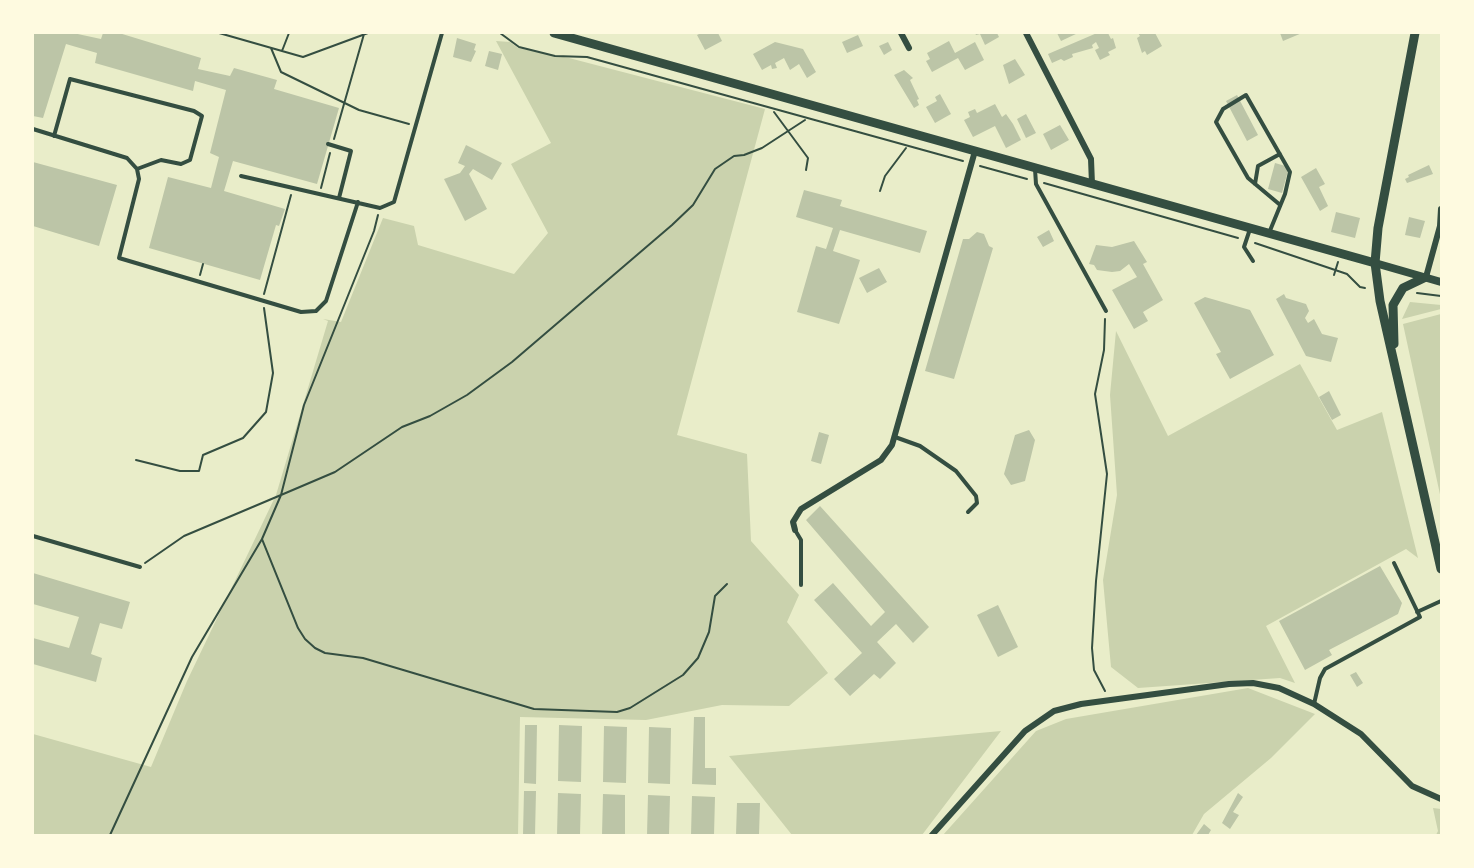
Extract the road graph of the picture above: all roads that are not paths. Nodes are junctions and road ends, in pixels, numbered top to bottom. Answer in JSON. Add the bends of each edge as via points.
{"nodes":[{"id":1,"x":442,"y":33,"type":"edge"},
{"id":2,"x":554,"y":33,"type":"edge"},
{"id":3,"x":902,"y":33,"type":"edge"},
{"id":4,"x":1026,"y":33,"type":"edge"},
{"id":5,"x":1415,"y":33,"type":"edge"},
{"id":6,"x":909,"y":48,"type":"dead end"},
{"id":7,"x":33,"y":129,"type":"edge"},
{"id":8,"x":54,"y":135,"type":"junction"},
{"id":9,"x":330,"y":145,"type":"road end"},
{"id":10,"x":975,"y":152,"type":"junction"},
{"id":11,"x":1280,"y":153,"type":"junction"},
{"id":12,"x":1035,"y":168,"type":"junction"},
{"id":13,"x":137,"y":169,"type":"junction"},
{"id":14,"x":241,"y":176,"type":"dead end"},
{"id":15,"x":1092,"y":184,"type":"junction"},
{"id":16,"x":1256,"y":184,"type":"junction"},
{"id":17,"x":339,"y":198,"type":"junction"},
{"id":18,"x":358,"y":202,"type":"junction"},
{"id":19,"x":1279,"y":204,"type":"junction"},
{"id":20,"x":1441,"y":209,"type":"edge"},
{"id":21,"x":1250,"y":228,"type":"junction"},
{"id":22,"x":1269,"y":234,"type":"junction"},
{"id":23,"x":1253,"y":261,"type":"dead end"},
{"id":24,"x":1375,"y":263,"type":"junction"},
{"id":25,"x":1426,"y":277,"type":"junction"},
{"id":26,"x":1441,"y":282,"type":"edge"},
{"id":27,"x":1106,"y":311,"type":"road end"},
{"id":28,"x":1395,"y":364,"type":"junction"},
{"id":29,"x":895,"y":437,"type":"junction"},
{"id":30,"x":968,"y":512,"type":"dead end"},
{"id":31,"x":795,"y":530,"type":"joint"},
{"id":32,"x":33,"y":536,"type":"edge"},
{"id":33,"x":1394,"y":563,"type":"dead end"},
{"id":34,"x":140,"y":567,"type":"road end"},
{"id":35,"x":1441,"y":569,"type":"edge"},
{"id":36,"x":801,"y":585,"type":"dead end"},
{"id":37,"x":1441,"y":601,"type":"edge"},
{"id":38,"x":1418,"y":612,"type":"junction"},
{"id":39,"x":1314,"y":704,"type":"junction"},
{"id":40,"x":1441,"y":799,"type":"edge"},
{"id":41,"x":932,"y":835,"type":"edge"}],
"edges":[{"from":1,"to":18,"type":"lane","via":[[394,202],[380,208]]},
{"from":2,"to":10,"type":"main road"},
{"from":3,"to":6,"type":"street"},
{"from":4,"to":15,"type":"street","via":[[1091,159]]},
{"from":5,"to":24,"type":"main road"},
{"from":7,"to":8,"type":"lane"},
{"from":8,"to":13,"type":"lane","via":[[127,158]]},
{"from":8,"to":13,"type":"lane","via":[[70,79],[202,116],[190,160],[181,164],[161,160]]},
{"from":9,"to":17,"type":"lane","via":[[351,151]]},
{"from":10,"to":12,"type":"main road"},
{"from":10,"to":29,"type":"street"},
{"from":11,"to":16,"type":"lane","via":[[1258,166]]},
{"from":11,"to":16,"type":"lane","via":[[1246,95],[1223,109],[1216,122],[1248,178]]},
{"from":11,"to":19,"type":"lane","via":[[1290,172]]},
{"from":12,"to":15,"type":"main road"},
{"from":12,"to":27,"type":"lane","via":[[1035,181]]},
{"from":13,"to":18,"type":"lane","via":[[139,180],[119,258],[301,312],[316,311],[326,301]]},
{"from":14,"to":17,"type":"lane"},
{"from":15,"to":21,"type":"main road"},
{"from":16,"to":19,"type":"lane"},
{"from":17,"to":18,"type":"lane"},
{"from":19,"to":22,"type":"lane"},
{"from":20,"to":25,"type":"street"},
{"from":21,"to":22,"type":"main road"},
{"from":21,"to":23,"type":"lane","via":[[1244,247]]},
{"from":22,"to":24,"type":"main road"},
{"from":24,"to":25,"type":"street"},
{"from":24,"to":28,"type":"main road"},
{"from":25,"to":26,"type":"street"},
{"from":25,"to":28,"type":"main road","via":[[1403,288],[1393,305]]},
{"from":28,"to":35,"type":"main road"},
{"from":29,"to":30,"type":"lane","via":[[928,451],[956,471],[976,496],[977,503]]},
{"from":29,"to":31,"type":"street","via":[[881,460],[801,509],[793,522]]},
{"from":31,"to":36,"type":"lane","via":[[801,540]]},
{"from":32,"to":34,"type":"lane"},
{"from":33,"to":38,"type":"lane"},
{"from":37,"to":38,"type":"lane"},
{"from":38,"to":39,"type":"lane","via":[[1420,617],[1325,669]]},
{"from":39,"to":40,"type":"street","via":[[1361,734],[1412,786]]},
{"from":39,"to":41,"type":"street","via":[[1279,688],[1252,683],[1071,705],[1036,722]]}]}
